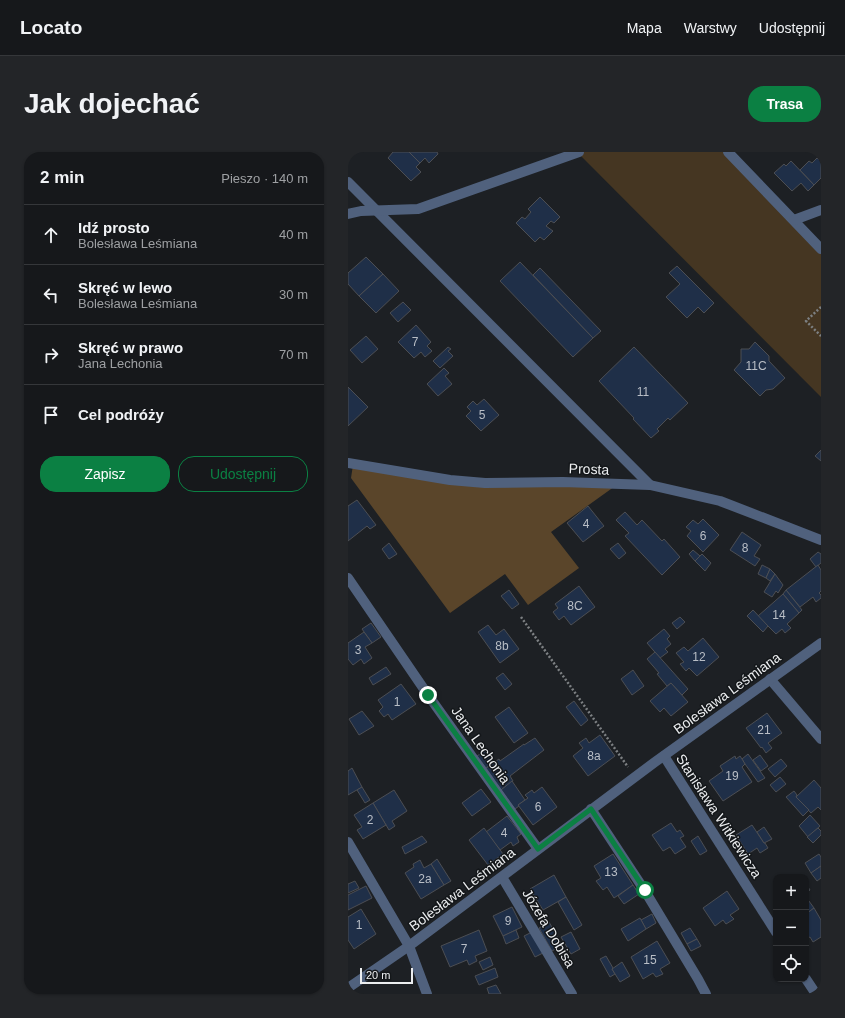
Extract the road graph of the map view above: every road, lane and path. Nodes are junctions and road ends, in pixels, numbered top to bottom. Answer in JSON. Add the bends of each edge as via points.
{"nodes":[{"id":1,"x":579,"y":152,"type":"edge"},
{"id":2,"x":728,"y":152,"type":"edge"},
{"id":3,"x":348,"y":182,"type":"edge"},
{"id":4,"x":376,"y":210,"type":"junction"},
{"id":5,"x":821,"y":210,"type":"edge"},
{"id":6,"x":348,"y":214,"type":"edge"},
{"id":7,"x":794,"y":220,"type":"junction"},
{"id":8,"x":821,"y":248,"type":"edge"},
{"id":9,"x":821,"y":306,"type":"edge"},
{"id":10,"x":821,"y":336,"type":"edge"},
{"id":11,"x":348,"y":463,"type":"edge"},
{"id":12,"x":650,"y":485,"type":"junction"},
{"id":13,"x":821,"y":540,"type":"edge"},
{"id":14,"x":348,"y":578,"type":"edge"},
{"id":15,"x":521,"y":617,"type":"dead end"},
{"id":16,"x":821,"y":643,"type":"edge"},
{"id":17,"x":770,"y":679,"type":"junction"},
{"id":18,"x":821,"y":739,"type":"edge"},
{"id":19,"x":664,"y":756,"type":"junction"},
{"id":20,"x":635,"y":777,"type":"junction"},
{"id":21,"x":591,"y":809,"type":"junction"},
{"id":22,"x":348,"y":842,"type":"edge"},
{"id":23,"x":538,"y":849,"type":"junction"},
{"id":24,"x":502,"y":876,"type":"junction"},
{"id":25,"x":773,"y":927,"type":"edge"},
{"id":26,"x":409,"y":946,"type":"junction"},
{"id":27,"x":808,"y":982,"type":"edge"},
{"id":28,"x":348,"y":988,"type":"edge"},
{"id":29,"x":427,"y":994,"type":"edge"},
{"id":30,"x":572,"y":994,"type":"edge"},
{"id":31,"x":706,"y":994,"type":"edge"},
{"id":32,"x":816,"y":994,"type":"edge"}],
"edges":[{"from":1,"to":4,"type":"street","via":[[418,209]]},
{"from":2,"to":7,"type":"street"},
{"from":3,"to":4,"type":"street"},
{"from":4,"to":6,"type":"street"},
{"from":4,"to":12,"type":"street"},
{"from":5,"to":7,"type":"street"},
{"from":7,"to":8,"type":"street"},
{"from":9,"to":10,"type":"path","via":[[806,321]]},
{"from":11,"to":12,"type":"street","name":"Prosta","via":[[450,480],[485,483]]},
{"from":12,"to":13,"type":"street","name":"Prosta","via":[[720,501]]},
{"from":14,"to":23,"type":"street","name":"Jana Lechonia"},
{"from":15,"to":20,"type":"path"},
{"from":16,"to":17,"type":"street","name":"Bolesława Leśmiana"},
{"from":17,"to":18,"type":"street"},
{"from":17,"to":19,"type":"street","name":"Bolesława Leśmiana"},
{"from":19,"to":20,"type":"street","name":"Bolesława Leśmiana"},
{"from":19,"to":25,"type":"street","name":"Stanisława Witkiewicza"},
{"from":20,"to":21,"type":"street","name":"Bolesława Leśmiana"},
{"from":21,"to":23,"type":"street","name":"Bolesława Leśmiana"},
{"from":21,"to":31,"type":"street","via":[[645,890]]},
{"from":22,"to":26,"type":"street"},
{"from":23,"to":24,"type":"street","name":"Bolesława Leśmiana"},
{"from":24,"to":26,"type":"street","name":"Bolesława Leśmiana"},
{"from":24,"to":30,"type":"street","name":"Józefa Dobisa"},
{"from":26,"to":28,"type":"street","name":"Bolesława Leśmiana"},
{"from":26,"to":29,"type":"street"},
{"from":27,"to":32,"type":"street"}]}
